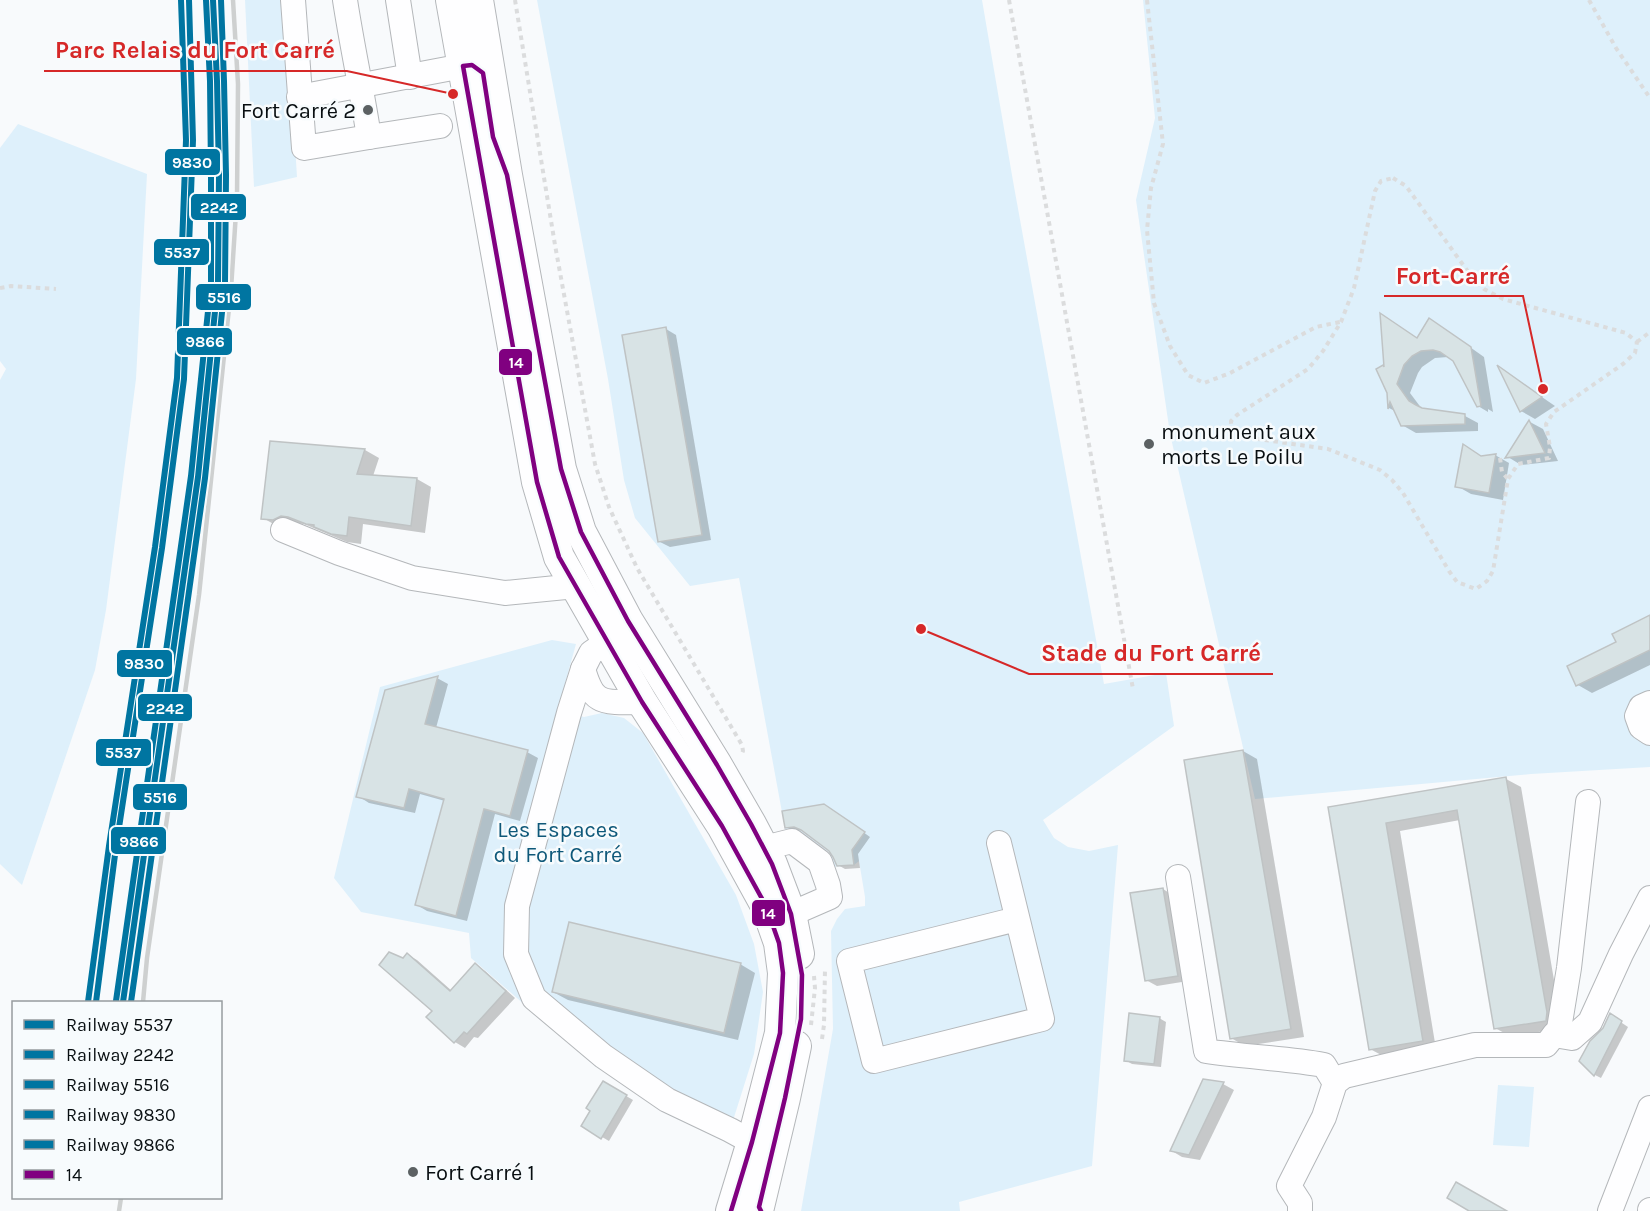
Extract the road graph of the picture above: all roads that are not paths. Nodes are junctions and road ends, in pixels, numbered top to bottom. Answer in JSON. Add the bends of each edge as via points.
{"nodes":[{"id":1,"x":293,"y":0,"type":"edge"},
{"id":2,"x":345,"y":0,"type":"edge"},
{"id":3,"x":398,"y":0,"type":"edge"},
{"id":4,"x":452,"y":0,"type":"edge"},
{"id":5,"x":478,"y":0,"type":"edge"},
{"id":6,"x":463,"y":66,"type":"junction"},
{"id":7,"x":410,"y":76,"type":"junction"},
{"id":8,"x":361,"y":85,"type":"junction"},
{"id":9,"x":299,"y":97,"type":"junction"},
{"id":10,"x":440,"y":126,"type":"dead end"},
{"id":11,"x":369,"y":137,"type":"junction"},
{"id":12,"x":507,"y":175,"type":"junction"},
{"id":13,"x":284,"y":530,"type":"dead end"},
{"id":14,"x":576,"y":586,"type":"junction"},
{"id":15,"x":607,"y":642,"type":"junction"},
{"id":16,"x":583,"y":669,"type":"junction"},
{"id":17,"x":599,"y":698,"type":"junction"},
{"id":18,"x":642,"y":702,"type":"junction"},
{"id":19,"x":1650,"y":703,"type":"edge"},
{"id":20,"x":571,"y":707,"type":"junction"},
{"id":21,"x":696,"y":732,"type":"junction"},
{"id":22,"x":1650,"y":733,"type":"edge"},
{"id":23,"x":1588,"y":802,"type":"dead end"},
{"id":24,"x":999,"y":843,"type":"dead end"},
{"id":25,"x":764,"y":850,"type":"junction"},
{"id":26,"x":1178,"y":877,"type":"dead end"},
{"id":27,"x":1650,"y":898,"type":"edge"},
{"id":28,"x":791,"y":914,"type":"junction"},
{"id":29,"x":1017,"y":919,"type":"junction"},
{"id":30,"x":1554,"y":1035,"type":"junction"},
{"id":31,"x":1335,"y":1083,"type":"junction"},
{"id":32,"x":1650,"y":1108,"type":"edge"},
{"id":33,"x":752,"y":1142,"type":"junction"},
{"id":34,"x":752,"y":1210,"type":"edge"},
{"id":35,"x":1300,"y":1211,"type":"edge"},
{"id":36,"x":1610,"y":1211,"type":"edge"}],
"edges":[{"from":1,"to":9,"type":"lane"},
{"from":2,"to":8,"type":"lane"},
{"from":3,"to":7,"type":"lane"},
{"from":4,"to":6,"type":"main road"},
{"from":5,"to":12,"type":"main road"},
{"from":6,"to":7,"type":"lane"},
{"from":6,"to":12,"type":"main road","via":[[472,65],[483,73],[493,136]]},
{"from":6,"to":14,"type":"main road","via":[[537,482],[559,557]]},
{"from":7,"to":8,"type":"lane"},
{"from":8,"to":9,"type":"lane"},
{"from":8,"to":11,"type":"lane"},
{"from":9,"to":11,"type":"lane","via":[[304,148]]},
{"from":10,"to":11,"type":"lane"},
{"from":12,"to":21,"type":"main road","via":[[561,469],[581,532],[628,621]]},
{"from":13,"to":14,"type":"lane","via":[[412,578],[505,593]]},
{"from":14,"to":15,"type":"main road"},
{"from":15,"to":16,"type":"lane","via":[[591,653]]},
{"from":15,"to":18,"type":"main road"},
{"from":15,"to":21,"type":"main road","via":[[623,643],[637,657],[674,715]]},
{"from":16,"to":17,"type":"lane"},
{"from":16,"to":20,"type":"lane"},
{"from":17,"to":18,"type":"lane"},
{"from":17,"to":20,"type":"lane"},
{"from":18,"to":33,"type":"main road","via":[[722,826],[766,906],[779,943],[783,973],[780,1033]]},
{"from":19,"to":22,"type":"lane","via":[[1641,707],[1637,716],[1641,727]]},
{"from":20,"to":33,"type":"lane","via":[[517,906],[516,954],[534,998],[603,1056],[667,1100]]},
{"from":21,"to":25,"type":"main road"},
{"from":23,"to":30,"type":"lane","via":[[1569,968],[1559,1029]]},
{"from":24,"to":29,"type":"lane"},
{"from":25,"to":28,"type":"main road"},
{"from":25,"to":28,"type":"lane","via":[[792,841],[820,862],[830,897]]},
{"from":26,"to":31,"type":"lane","via":[[1206,1052],[1324,1065]]},
{"from":27,"to":30,"type":"lane","via":[[1590,1022],[1572,1038]]},
{"from":28,"to":34,"type":"main road","via":[[802,975],[801,1019],[785,1098]]},
{"from":29,"to":29,"type":"lane","via":[[1042,1019],[874,1061],[849,961]]},
{"from":30,"to":31,"type":"lane","via":[[1546,1045],[1475,1046],[1344,1076]]},
{"from":31,"to":35,"type":"lane","via":[[1324,1117],[1289,1186],[1300,1203]]},
{"from":32,"to":36,"type":"lane"},
{"from":33,"to":34,"type":"main road"}]}
